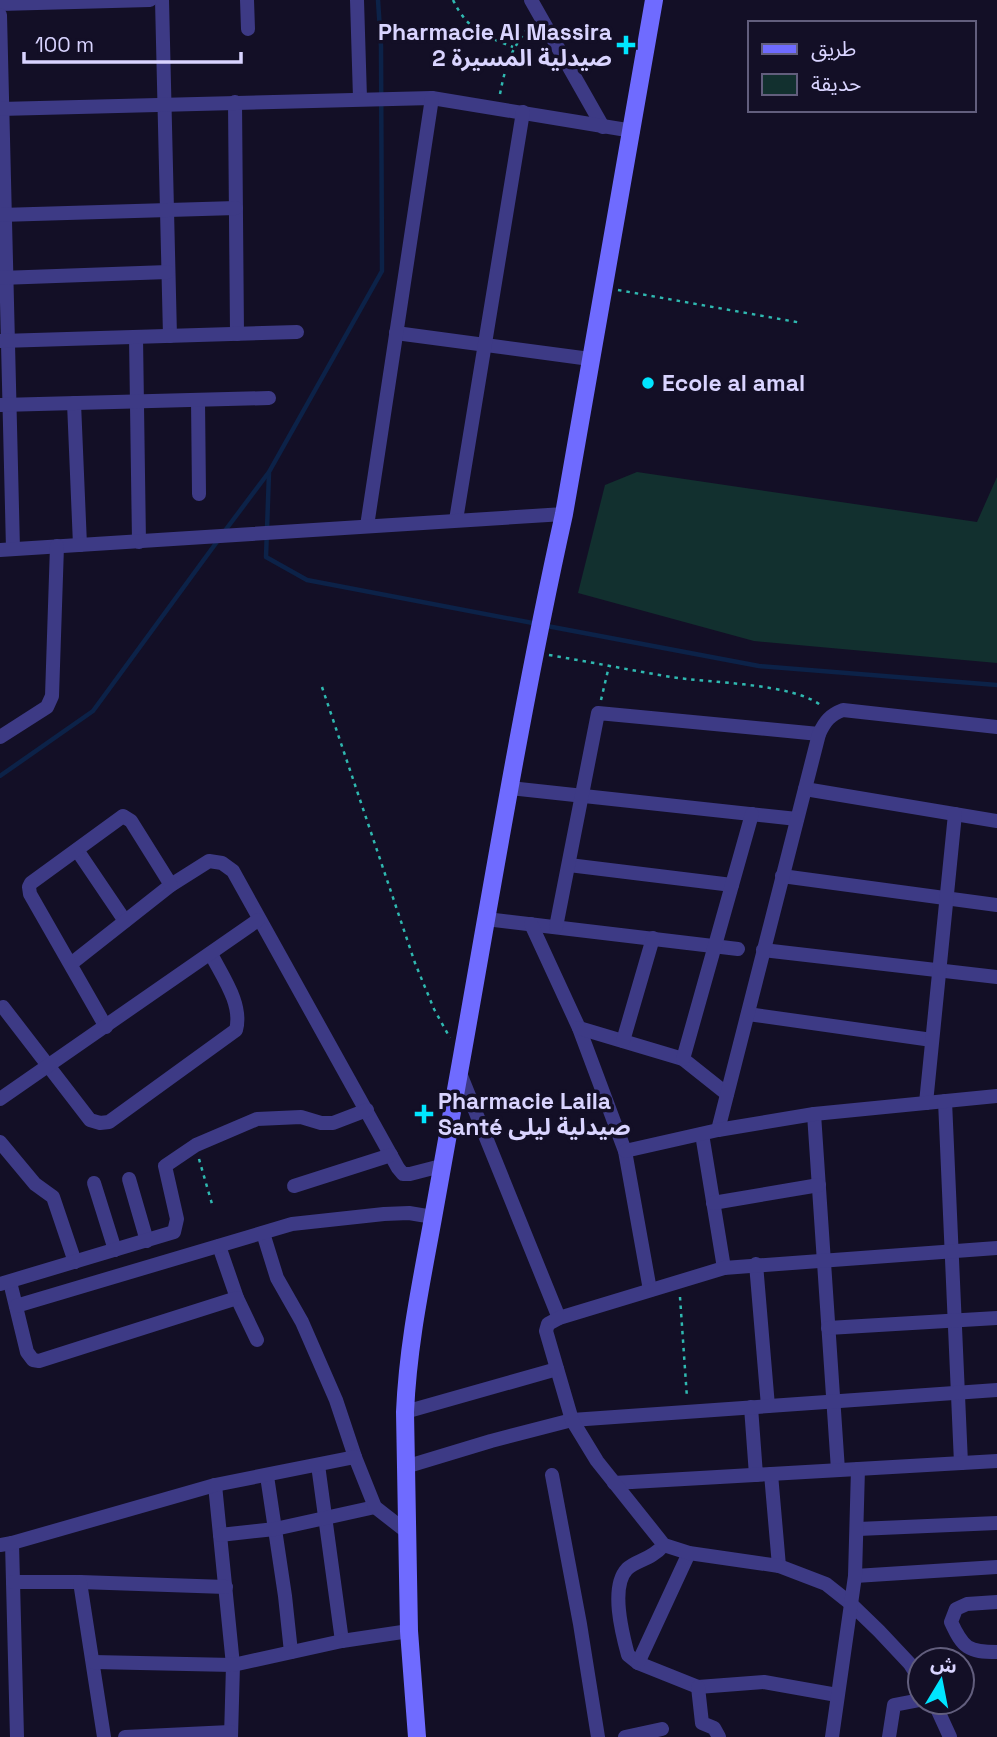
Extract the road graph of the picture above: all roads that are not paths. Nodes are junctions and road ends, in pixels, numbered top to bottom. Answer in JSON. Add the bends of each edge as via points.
{"nodes":[{"id":1,"x":150,"y":0,"type":"edge"},
{"id":2,"x":162,"y":0,"type":"edge"},
{"id":3,"x":247,"y":0,"type":"edge"},
{"id":4,"x":357,"y":0,"type":"edge"},
{"id":5,"x":531,"y":0,"type":"edge"},
{"id":6,"x":654,"y":0,"type":"edge"},
{"id":7,"x":0,"y":4,"type":"edge"},
{"id":8,"x":0,"y":15,"type":"edge"},
{"id":9,"x":248,"y":29,"type":"dead end"},
{"id":10,"x":365,"y":98,"type":"junction"},
{"id":11,"x":432,"y":98,"type":"junction"},
{"id":12,"x":235,"y":102,"type":"junction"},
{"id":13,"x":164,"y":104,"type":"junction"},
{"id":14,"x":1,"y":109,"type":"edge"},
{"id":15,"x":523,"y":112,"type":"junction"},
{"id":16,"x":603,"y":127,"type":"junction"},
{"id":17,"x":633,"y":131,"type":"junction"},
{"id":18,"x":236,"y":208,"type":"junction"},
{"id":19,"x":167,"y":210,"type":"junction"},
{"id":20,"x":2,"y":215,"type":"edge"},
{"id":21,"x":168,"y":272,"type":"junction"},
{"id":22,"x":3,"y":278,"type":"edge"},
{"id":23,"x":297,"y":332,"type":"dead end"},
{"id":24,"x":396,"y":333,"type":"junction"},
{"id":25,"x":237,"y":334,"type":"junction"},
{"id":26,"x":170,"y":336,"type":"junction"},
{"id":27,"x":136,"y":337,"type":"junction"},
{"id":28,"x":4,"y":341,"type":"edge"},
{"id":29,"x":485,"y":345,"type":"junction"},
{"id":30,"x":590,"y":359,"type":"junction"},
{"id":31,"x":269,"y":398,"type":"dead end"},
{"id":32,"x":198,"y":400,"type":"junction"},
{"id":33,"x":137,"y":402,"type":"junction"},
{"id":34,"x":74,"y":404,"type":"junction"},
{"id":35,"x":5,"y":405,"type":"edge"},
{"id":36,"x":199,"y":494,"type":"dead end"},
{"id":37,"x":564,"y":514,"type":"junction"},
{"id":38,"x":456,"y":520,"type":"junction"},
{"id":39,"x":367,"y":526,"type":"junction"},
{"id":40,"x":139,"y":542,"type":"junction"},
{"id":41,"x":80,"y":545,"type":"junction"},
{"id":42,"x":57,"y":546,"type":"junction"},
{"id":43,"x":7,"y":549,"type":"edge"},
{"id":44,"x":997,"y":727,"type":"edge"},
{"id":45,"x":819,"y":734,"type":"junction"},
{"id":46,"x":0,"y":737,"type":"edge"},
{"id":47,"x":510,"y":788,"type":"junction"},
{"id":48,"x":805,"y":789,"type":"junction"},
{"id":49,"x":582,"y":795,"type":"junction"},
{"id":50,"x":752,"y":814,"type":"junction"},
{"id":51,"x":955,"y":814,"type":"junction"},
{"id":52,"x":797,"y":819,"type":"junction"},
{"id":53,"x":997,"y":821,"type":"edge"},
{"id":54,"x":77,"y":850,"type":"junction"},
{"id":55,"x":569,"y":865,"type":"junction"},
{"id":56,"x":782,"y":876,"type":"junction"},
{"id":57,"x":171,"y":885,"type":"junction"},
{"id":58,"x":732,"y":885,"type":"junction"},
{"id":59,"x":947,"y":898,"type":"junction"},
{"id":60,"x":997,"y":905,"type":"edge"},
{"id":61,"x":486,"y":919,"type":"junction"},
{"id":62,"x":258,"y":920,"type":"junction"},
{"id":63,"x":125,"y":921,"type":"junction"},
{"id":64,"x":531,"y":924,"type":"junction"},
{"id":65,"x":556,"y":927,"type":"junction"},
{"id":66,"x":653,"y":938,"type":"junction"},
{"id":67,"x":715,"y":945,"type":"junction"},
{"id":68,"x":738,"y":949,"type":"dead end"},
{"id":69,"x":763,"y":950,"type":"junction"},
{"id":70,"x":211,"y":954,"type":"junction"},
{"id":71,"x":72,"y":963,"type":"junction"},
{"id":72,"x":939,"y":970,"type":"junction"},
{"id":73,"x":997,"y":977,"type":"edge"},
{"id":74,"x":3,"y":1007,"type":"dead end"},
{"id":75,"x":748,"y":1014,"type":"junction"},
{"id":76,"x":106,"y":1027,"type":"junction"},
{"id":77,"x":579,"y":1028,"type":"junction"},
{"id":78,"x":932,"y":1040,"type":"junction"},
{"id":79,"x":623,"y":1041,"type":"junction"},
{"id":80,"x":683,"y":1059,"type":"junction"},
{"id":81,"x":460,"y":1065,"type":"junction"},
{"id":82,"x":47,"y":1067,"type":"junction"},
{"id":83,"x":997,"y":1092,"type":"edge"},
{"id":84,"x":727,"y":1094,"type":"junction"},
{"id":85,"x":0,"y":1099,"type":"edge"},
{"id":86,"x":945,"y":1101,"type":"junction"},
{"id":87,"x":926,"y":1102,"type":"junction"},
{"id":88,"x":367,"y":1110,"type":"junction"},
{"id":89,"x":814,"y":1114,"type":"junction"},
{"id":90,"x":718,"y":1130,"type":"junction"},
{"id":91,"x":702,"y":1134,"type":"junction"},
{"id":92,"x":0,"y":1142,"type":"edge"},
{"id":93,"x":625,"y":1151,"type":"junction"},
{"id":94,"x":391,"y":1155,"type":"junction"},
{"id":95,"x":441,"y":1166,"type":"junction"},
{"id":96,"x":129,"y":1179,"type":"dead end"},
{"id":97,"x":94,"y":1183,"type":"dead end"},
{"id":98,"x":819,"y":1185,"type":"junction"},
{"id":99,"x":293,"y":1186,"type":"dead end"},
{"id":100,"x":713,"y":1203,"type":"junction"},
{"id":101,"x":433,"y":1217,"type":"junction"},
{"id":102,"x":263,"y":1233,"type":"junction"},
{"id":103,"x":147,"y":1241,"type":"junction"},
{"id":104,"x":219,"y":1246,"type":"junction"},
{"id":105,"x":997,"y":1248,"type":"edge"},
{"id":106,"x":115,"y":1251,"type":"junction"},
{"id":107,"x":952,"y":1251,"type":"junction"},
{"id":108,"x":824,"y":1259,"type":"junction"},
{"id":109,"x":75,"y":1262,"type":"junction"},
{"id":110,"x":757,"y":1264,"type":"junction"},
{"id":111,"x":724,"y":1268,"type":"junction"},
{"id":112,"x":5,"y":1283,"type":"edge"},
{"id":113,"x":650,"y":1290,"type":"junction"},
{"id":114,"x":237,"y":1298,"type":"junction"},
{"id":115,"x":16,"y":1306,"type":"junction"},
{"id":116,"x":559,"y":1318,"type":"junction"},
{"id":117,"x":997,"y":1318,"type":"edge"},
{"id":118,"x":955,"y":1320,"type":"junction"},
{"id":119,"x":828,"y":1328,"type":"junction"},
{"id":120,"x":257,"y":1340,"type":"dead end"},
{"id":121,"x":557,"y":1369,"type":"junction"},
{"id":122,"x":997,"y":1390,"type":"edge"},
{"id":123,"x":958,"y":1393,"type":"junction"},
{"id":124,"x":833,"y":1402,"type":"junction"},
{"id":125,"x":768,"y":1406,"type":"junction"},
{"id":126,"x":751,"y":1408,"type":"junction"},
{"id":127,"x":405,"y":1412,"type":"junction"},
{"id":128,"x":572,"y":1420,"type":"junction"},
{"id":129,"x":355,"y":1457,"type":"junction"},
{"id":130,"x":997,"y":1461,"type":"edge"},
{"id":131,"x":961,"y":1463,"type":"junction"},
{"id":132,"x":318,"y":1465,"type":"junction"},
{"id":133,"x":405,"y":1466,"type":"junction"},
{"id":134,"x":858,"y":1469,"type":"junction"},
{"id":135,"x":838,"y":1470,"type":"junction"},
{"id":136,"x":764,"y":1474,"type":"junction"},
{"id":137,"x":552,"y":1475,"type":"dead end"},
{"id":138,"x":267,"y":1476,"type":"junction"},
{"id":139,"x":614,"y":1483,"type":"junction"},
{"id":140,"x":215,"y":1485,"type":"junction"},
{"id":141,"x":375,"y":1507,"type":"junction"},
{"id":142,"x":326,"y":1519,"type":"junction"},
{"id":143,"x":997,"y":1523,"type":"edge"},
{"id":144,"x":275,"y":1529,"type":"junction"},
{"id":145,"x":858,"y":1529,"type":"junction"},
{"id":146,"x":407,"y":1532,"type":"junction"},
{"id":147,"x":220,"y":1535,"type":"junction"},
{"id":148,"x":6,"y":1544,"type":"edge"},
{"id":149,"x":664,"y":1545,"type":"junction"},
{"id":150,"x":689,"y":1553,"type":"junction"},
{"id":151,"x":779,"y":1566,"type":"junction"},
{"id":152,"x":997,"y":1567,"type":"edge"},
{"id":153,"x":855,"y":1577,"type":"junction"},
{"id":154,"x":80,"y":1581,"type":"junction"},
{"id":155,"x":13,"y":1582,"type":"junction"},
{"id":156,"x":226,"y":1587,"type":"junction"},
{"id":157,"x":997,"y":1602,"type":"edge"},
{"id":158,"x":850,"y":1603,"type":"junction"},
{"id":159,"x":7,"y":1612,"type":"edge"},
{"id":160,"x":409,"y":1632,"type":"junction"},
{"id":161,"x":342,"y":1641,"type":"junction"},
{"id":162,"x":290,"y":1652,"type":"junction"},
{"id":163,"x":997,"y":1652,"type":"edge"},
{"id":164,"x":906,"y":1661,"type":"edge"},
{"id":165,"x":93,"y":1662,"type":"junction"},
{"id":166,"x":638,"y":1663,"type":"junction"},
{"id":167,"x":233,"y":1665,"type":"junction"},
{"id":168,"x":0,"y":1680,"type":"edge"},
{"id":169,"x":16,"y":1680,"type":"junction"},
{"id":170,"x":698,"y":1687,"type":"junction"},
{"id":171,"x":838,"y":1695,"type":"junction"},
{"id":172,"x":906,"y":1703,"type":"edge"},
{"id":173,"x":940,"y":1716,"type":"edge"},
{"id":174,"x":16,"y":1717,"type":"junction"},
{"id":175,"x":0,"y":1721,"type":"edge"},
{"id":176,"x":662,"y":1729,"type":"dead end"},
{"id":177,"x":231,"y":1735,"type":"edge"},
{"id":178,"x":17,"y":1737,"type":"edge"},
{"id":179,"x":104,"y":1737,"type":"edge"},
{"id":180,"x":125,"y":1737,"type":"edge"},
{"id":181,"x":417,"y":1737,"type":"edge"},
{"id":182,"x":597,"y":1737,"type":"edge"},
{"id":183,"x":625,"y":1737,"type":"edge"},
{"id":184,"x":719,"y":1737,"type":"edge"},
{"id":185,"x":832,"y":1737,"type":"edge"},
{"id":186,"x":889,"y":1737,"type":"edge"},
{"id":187,"x":950,"y":1737,"type":"edge"}],
"edges":[{"from":1,"to":7,"type":"street"},
{"from":2,"to":13,"type":"street"},
{"from":3,"to":9,"type":"street"},
{"from":4,"to":10,"type":"street"},
{"from":5,"to":16,"type":"street"},
{"from":6,"to":17,"type":"street"},
{"from":8,"to":14,"type":"street"},
{"from":10,"to":11,"type":"street"},
{"from":10,"to":12,"type":"street"},
{"from":11,"to":15,"type":"street"},
{"from":11,"to":24,"type":"street"},
{"from":12,"to":13,"type":"street"},
{"from":12,"to":18,"type":"street"},
{"from":13,"to":14,"type":"street"},
{"from":13,"to":19,"type":"street"},
{"from":14,"to":20,"type":"street"},
{"from":15,"to":16,"type":"street"},
{"from":15,"to":29,"type":"street"},
{"from":16,"to":17,"type":"street"},
{"from":17,"to":30,"type":"street"},
{"from":18,"to":19,"type":"street"},
{"from":18,"to":25,"type":"street"},
{"from":19,"to":20,"type":"street"},
{"from":19,"to":21,"type":"street"},
{"from":20,"to":22,"type":"street"},
{"from":21,"to":22,"type":"street"},
{"from":21,"to":26,"type":"street"},
{"from":22,"to":28,"type":"street"},
{"from":23,"to":25,"type":"street"},
{"from":24,"to":29,"type":"street"},
{"from":24,"to":39,"type":"street"},
{"from":25,"to":26,"type":"street"},
{"from":26,"to":27,"type":"street"},
{"from":27,"to":28,"type":"street"},
{"from":27,"to":33,"type":"street"},
{"from":28,"to":35,"type":"street"},
{"from":29,"to":30,"type":"street"},
{"from":29,"to":38,"type":"street"},
{"from":30,"to":37,"type":"street"},
{"from":31,"to":32,"type":"street"},
{"from":32,"to":33,"type":"street"},
{"from":32,"to":36,"type":"street"},
{"from":33,"to":34,"type":"street"},
{"from":33,"to":40,"type":"street"},
{"from":34,"to":35,"type":"street"},
{"from":34,"to":41,"type":"street"},
{"from":35,"to":43,"type":"street"},
{"from":37,"to":38,"type":"street"},
{"from":37,"to":47,"type":"street"},
{"from":38,"to":39,"type":"street"},
{"from":39,"to":40,"type":"street"},
{"from":40,"to":41,"type":"street"},
{"from":41,"to":42,"type":"street"},
{"from":42,"to":43,"type":"street"},
{"from":42,"to":46,"type":"street","via":[[52,696],[47,707]]},
{"from":44,"to":45,"type":"street","via":[[844,710],[831,715]]},
{"from":45,"to":48,"type":"street"},
{"from":45,"to":49,"type":"street","via":[[598,713]]},
{"from":47,"to":49,"type":"street"},
{"from":47,"to":61,"type":"street"},
{"from":48,"to":51,"type":"street"},
{"from":48,"to":52,"type":"street"},
{"from":49,"to":50,"type":"street"},
{"from":49,"to":55,"type":"street"},
{"from":50,"to":52,"type":"street"},
{"from":50,"to":58,"type":"street"},
{"from":51,"to":53,"type":"street"},
{"from":51,"to":59,"type":"street"},
{"from":52,"to":56,"type":"street"},
{"from":54,"to":57,"type":"street","via":[[117,818],[128,817]]},
{"from":54,"to":63,"type":"street"},
{"from":54,"to":71,"type":"street","via":[[29,887]]},
{"from":55,"to":58,"type":"street"},
{"from":55,"to":65,"type":"street"},
{"from":56,"to":59,"type":"street"},
{"from":56,"to":69,"type":"street"},
{"from":57,"to":62,"type":"street","via":[[209,861],[222,863],[233,871]]},
{"from":57,"to":63,"type":"street"},
{"from":58,"to":67,"type":"street"},
{"from":59,"to":60,"type":"street"},
{"from":59,"to":72,"type":"street"},
{"from":61,"to":64,"type":"street"},
{"from":61,"to":81,"type":"street"},
{"from":62,"to":70,"type":"street"},
{"from":62,"to":88,"type":"street"},
{"from":63,"to":71,"type":"street"},
{"from":64,"to":65,"type":"street"},
{"from":64,"to":77,"type":"street"},
{"from":65,"to":66,"type":"street"},
{"from":66,"to":67,"type":"street"},
{"from":66,"to":79,"type":"street"},
{"from":67,"to":68,"type":"street"},
{"from":67,"to":80,"type":"street"},
{"from":69,"to":72,"type":"street"},
{"from":69,"to":75,"type":"street"},
{"from":70,"to":76,"type":"street"},
{"from":70,"to":82,"type":"street","via":[[236,1006],[236,1030],[108,1122],[90,1120]]},
{"from":71,"to":76,"type":"street"},
{"from":72,"to":73,"type":"street"},
{"from":72,"to":78,"type":"street"},
{"from":74,"to":82,"type":"street"},
{"from":75,"to":78,"type":"street"},
{"from":75,"to":84,"type":"street"},
{"from":76,"to":82,"type":"street"},
{"from":77,"to":79,"type":"street"},
{"from":77,"to":93,"type":"street"},
{"from":78,"to":87,"type":"street"},
{"from":79,"to":80,"type":"street"},
{"from":80,"to":84,"type":"street"},
{"from":81,"to":95,"type":"street"},
{"from":81,"to":116,"type":"street"},
{"from":82,"to":85,"type":"street"},
{"from":83,"to":86,"type":"street"},
{"from":84,"to":90,"type":"street"},
{"from":86,"to":87,"type":"street"},
{"from":86,"to":107,"type":"street"},
{"from":87,"to":89,"type":"street"},
{"from":88,"to":94,"type":"street"},
{"from":88,"to":103,"type":"street","via":[[333,1123],[257,1119],[196,1145],[165,1166],[176,1230]]},
{"from":89,"to":90,"type":"street"},
{"from":89,"to":98,"type":"street"},
{"from":90,"to":91,"type":"street"},
{"from":91,"to":93,"type":"street"},
{"from":91,"to":100,"type":"street"},
{"from":92,"to":109,"type":"street","via":[[35,1184],[53,1197]]},
{"from":93,"to":113,"type":"street"},
{"from":94,"to":95,"type":"street","via":[[403,1174]]},
{"from":94,"to":99,"type":"street"},
{"from":95,"to":101,"type":"street"},
{"from":96,"to":103,"type":"street"},
{"from":97,"to":106,"type":"street"},
{"from":98,"to":100,"type":"street"},
{"from":98,"to":108,"type":"street"},
{"from":100,"to":111,"type":"street"},
{"from":101,"to":102,"type":"street","via":[[384,1214],[292,1224]]},
{"from":101,"to":127,"type":"street","via":[[417,1296]]},
{"from":102,"to":104,"type":"street"},
{"from":102,"to":129,"type":"street","via":[[277,1278],[332,1390]]},
{"from":103,"to":106,"type":"street"},
{"from":104,"to":114,"type":"street"},
{"from":104,"to":115,"type":"street"},
{"from":105,"to":107,"type":"street"},
{"from":106,"to":109,"type":"street"},
{"from":107,"to":108,"type":"street"},
{"from":107,"to":118,"type":"street"},
{"from":108,"to":110,"type":"street"},
{"from":108,"to":119,"type":"street"},
{"from":109,"to":112,"type":"street"},
{"from":110,"to":111,"type":"street"},
{"from":110,"to":125,"type":"street"},
{"from":111,"to":113,"type":"street"},
{"from":112,"to":115,"type":"street"},
{"from":113,"to":116,"type":"street"},
{"from":114,"to":115,"type":"street","via":[[39,1361],[27,1352]]},
{"from":114,"to":120,"type":"street"},
{"from":116,"to":121,"type":"street","via":[[548,1324],[547,1331]]},
{"from":117,"to":118,"type":"street"},
{"from":118,"to":119,"type":"street"},
{"from":118,"to":123,"type":"street"},
{"from":119,"to":124,"type":"street"},
{"from":121,"to":127,"type":"street"},
{"from":121,"to":128,"type":"street"},
{"from":122,"to":123,"type":"street"},
{"from":123,"to":124,"type":"street"},
{"from":123,"to":131,"type":"street"},
{"from":124,"to":125,"type":"street"},
{"from":124,"to":135,"type":"street"},
{"from":125,"to":126,"type":"street"},
{"from":126,"to":128,"type":"street"},
{"from":126,"to":136,"type":"street"},
{"from":127,"to":133,"type":"street"},
{"from":128,"to":133,"type":"street"},
{"from":128,"to":139,"type":"street"},
{"from":129,"to":132,"type":"street"},
{"from":129,"to":141,"type":"street"},
{"from":130,"to":131,"type":"street"},
{"from":131,"to":134,"type":"street"},
{"from":132,"to":138,"type":"street"},
{"from":132,"to":142,"type":"street"},
{"from":133,"to":146,"type":"street"},
{"from":134,"to":135,"type":"street"},
{"from":134,"to":145,"type":"street"},
{"from":135,"to":136,"type":"street"},
{"from":136,"to":139,"type":"street"},
{"from":136,"to":151,"type":"street"},
{"from":137,"to":182,"type":"street"},
{"from":138,"to":140,"type":"street"},
{"from":138,"to":144,"type":"street"},
{"from":139,"to":149,"type":"street"},
{"from":140,"to":147,"type":"street"},
{"from":140,"to":148,"type":"street"},
{"from":141,"to":142,"type":"street"},
{"from":141,"to":146,"type":"street"},
{"from":142,"to":144,"type":"street"},
{"from":142,"to":161,"type":"street"},
{"from":143,"to":145,"type":"street"},
{"from":144,"to":147,"type":"street"},
{"from":144,"to":162,"type":"street"},
{"from":145,"to":153,"type":"street"},
{"from":146,"to":160,"type":"street"},
{"from":147,"to":156,"type":"street"},
{"from":148,"to":155,"type":"street"},
{"from":149,"to":150,"type":"street"},
{"from":149,"to":166,"type":"street","via":[[650,1558],[629,1567],[618,1597],[628,1655]]},
{"from":150,"to":151,"type":"street"},
{"from":150,"to":166,"type":"street"},
{"from":151,"to":158,"type":"street","via":[[814,1578]]},
{"from":152,"to":153,"type":"street"},
{"from":153,"to":158,"type":"street"},
{"from":154,"to":155,"type":"street"},
{"from":154,"to":156,"type":"street"},
{"from":154,"to":165,"type":"street"},
{"from":155,"to":159,"type":"street"},
{"from":156,"to":167,"type":"street"},
{"from":157,"to":163,"type":"street","via":[[967,1604],[956,1609],[951,1622],[969,1648]]},
{"from":158,"to":164,"type":"street"},
{"from":158,"to":171,"type":"street"},
{"from":159,"to":169,"type":"street"},
{"from":160,"to":161,"type":"street"},
{"from":160,"to":181,"type":"street"},
{"from":161,"to":162,"type":"street"},
{"from":162,"to":167,"type":"street"},
{"from":165,"to":167,"type":"street"},
{"from":165,"to":179,"type":"street"},
{"from":166,"to":170,"type":"street"},
{"from":167,"to":177,"type":"street"},
{"from":168,"to":169,"type":"street"},
{"from":169,"to":174,"type":"street"},
{"from":170,"to":171,"type":"street","via":[[764,1682]]},
{"from":170,"to":184,"type":"street","via":[[702,1723],[714,1728]]},
{"from":171,"to":185,"type":"street"},
{"from":172,"to":186,"type":"street","via":[[894,1705]]},
{"from":173,"to":187,"type":"street"},
{"from":174,"to":175,"type":"street"},
{"from":174,"to":178,"type":"street"},
{"from":176,"to":183,"type":"street"},
{"from":177,"to":180,"type":"street"}]}
